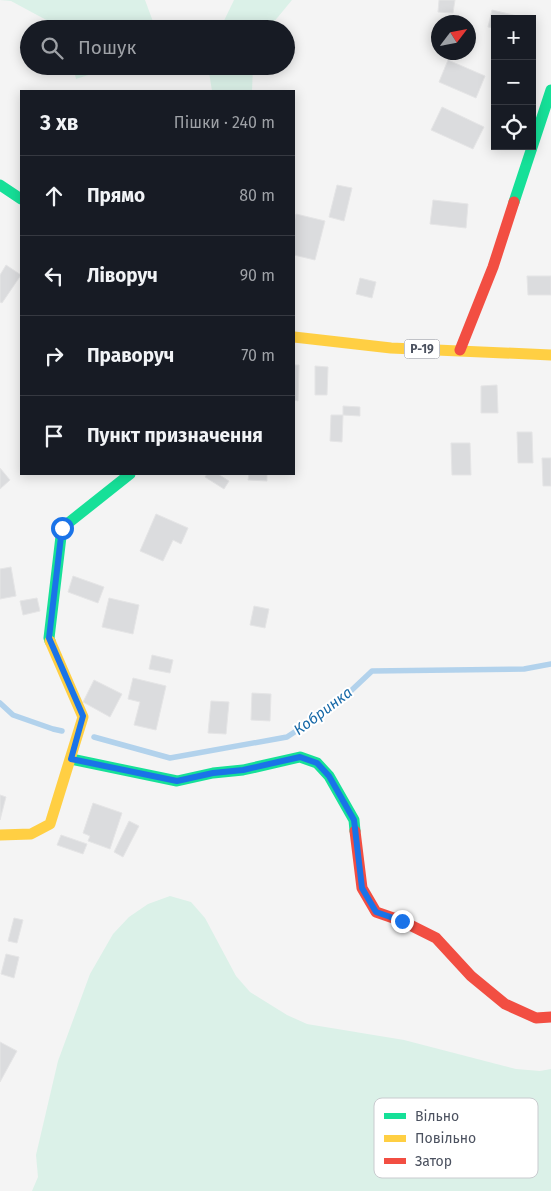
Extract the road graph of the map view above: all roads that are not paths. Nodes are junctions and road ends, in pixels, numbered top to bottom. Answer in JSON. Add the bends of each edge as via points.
{"nodes":[{"id":1,"x":551,"y":90,"type":"edge"},
{"id":2,"x":0,"y":185,"type":"edge"},
{"id":3,"x":20,"y":198,"type":"edge"},
{"id":4,"x":295,"y":337,"type":"edge"},
{"id":5,"x":460,"y":350,"type":"junction"},
{"id":6,"x":551,"y":355,"type":"edge"},
{"id":7,"x":129,"y":475,"type":"edge"},
{"id":8,"x":71,"y":759,"type":"junction"},
{"id":9,"x":0,"y":835,"type":"edge"},
{"id":10,"x":551,"y":1017,"type":"edge"}],
"edges":[{"from":1,"to":5,"type":"street","via":[[493,267]]},
{"from":2,"to":3,"type":"street"},
{"from":4,"to":5,"type":"street","number":"Р-19","via":[[391,348]]},
{"from":5,"to":6,"type":"street","number":"Р-19"},
{"from":7,"to":8,"type":"street","via":[[62,528],[49,638],[83,716]]},
{"from":8,"to":9,"type":"street","via":[[50,824],[31,834]]},
{"from":8,"to":10,"type":"street","via":[[177,781],[300,757],[317,763],[329,776],[354,820],[362,888],[376,912],[436,938],[471,976],[505,1004],[536,1018]]}]}
